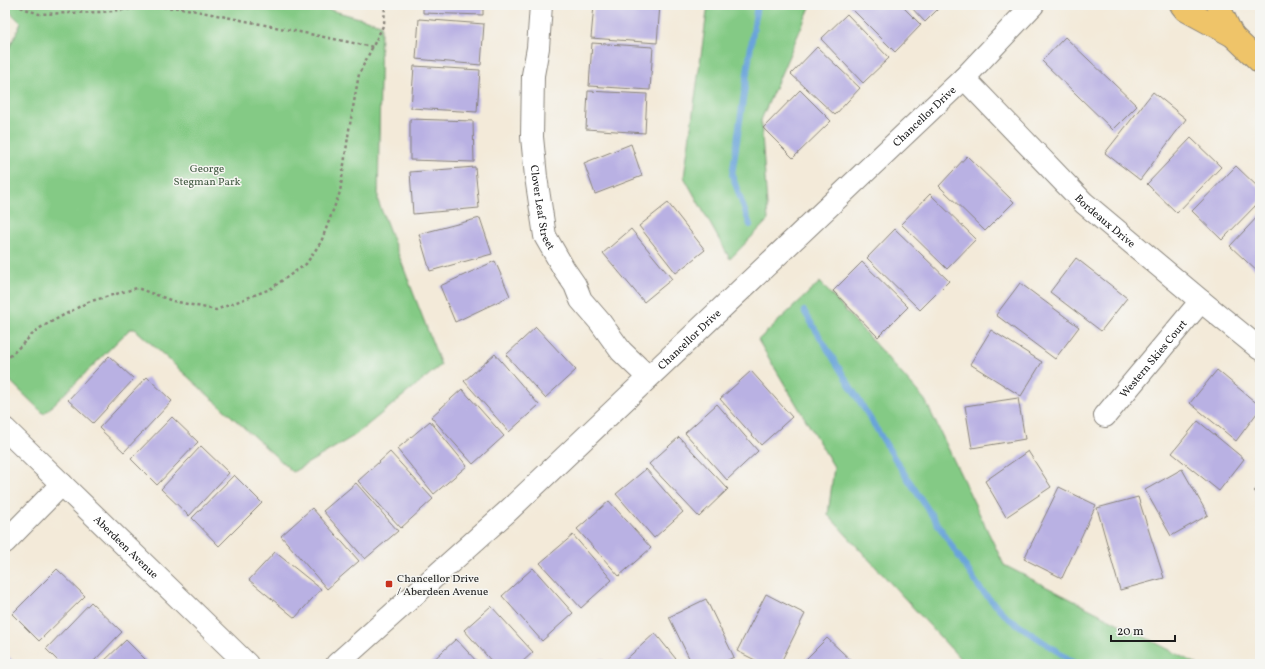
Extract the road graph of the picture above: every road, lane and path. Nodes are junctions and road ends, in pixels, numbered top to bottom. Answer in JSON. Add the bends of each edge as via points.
{"nodes":[{"id":1,"x":15,"y":5,"type":"edge"},
{"id":2,"x":385,"y":5,"type":"edge"},
{"id":3,"x":541,"y":5,"type":"edge"},
{"id":4,"x":1033,"y":5,"type":"edge"},
{"id":5,"x":1180,"y":5,"type":"edge"},
{"id":6,"x":1218,"y":5,"type":"edge"},
{"id":7,"x":1233,"y":36,"type":"junction"},
{"id":8,"x":373,"y":47,"type":"junction"},
{"id":9,"x":1260,"y":62,"type":"edge"},
{"id":10,"x":964,"y":78,"type":"junction"},
{"id":11,"x":1201,"y":301,"type":"junction"},
{"id":12,"x":1260,"y":349,"type":"edge"},
{"id":13,"x":5,"y":361,"type":"edge"},
{"id":14,"x":648,"y":378,"type":"junction"},
{"id":15,"x":1105,"y":416,"type":"dead end"},
{"id":16,"x":5,"y":429,"type":"edge"},
{"id":17,"x":62,"y":484,"type":"junction"},
{"id":18,"x":5,"y":542,"type":"edge"},
{"id":19,"x":247,"y":664,"type":"edge"},
{"id":20,"x":337,"y":664,"type":"edge"}],
"edges":[{"from":1,"to":8,"type":"path","via":[[39,14],[155,7],[182,8]]},
{"from":2,"to":8,"type":"path","via":[[384,24]]},
{"from":3,"to":14,"type":"street","name":"Clover Leaf Street","via":[[533,75],[532,137],[545,236],[575,285],[581,300],[621,351]]},
{"from":4,"to":10,"type":"street","name":"Chancellor Drive"},
{"from":5,"to":7,"type":"main road"},
{"from":6,"to":7,"type":"main road"},
{"from":7,"to":9,"type":"main road"},
{"from":8,"to":13,"type":"path","via":[[360,74],[340,192],[321,242],[306,264],[270,289],[216,310],[173,301],[137,288],[88,302],[38,329]]},
{"from":10,"to":11,"type":"street","name":"Bordeaux Drive","via":[[1084,203]]},
{"from":10,"to":14,"type":"street","name":"Chancellor Drive"},
{"from":11,"to":12,"type":"street","name":"Bordeaux Drive"},
{"from":11,"to":15,"type":"street","name":"Western Skies Court"},
{"from":14,"to":20,"type":"street","name":"Chancellor Drive","via":[[508,511]]},
{"from":16,"to":17,"type":"street","name":"Aberdeen Avenue"},
{"from":17,"to":18,"type":"street"},
{"from":17,"to":19,"type":"street","name":"Aberdeen Avenue"}]}
